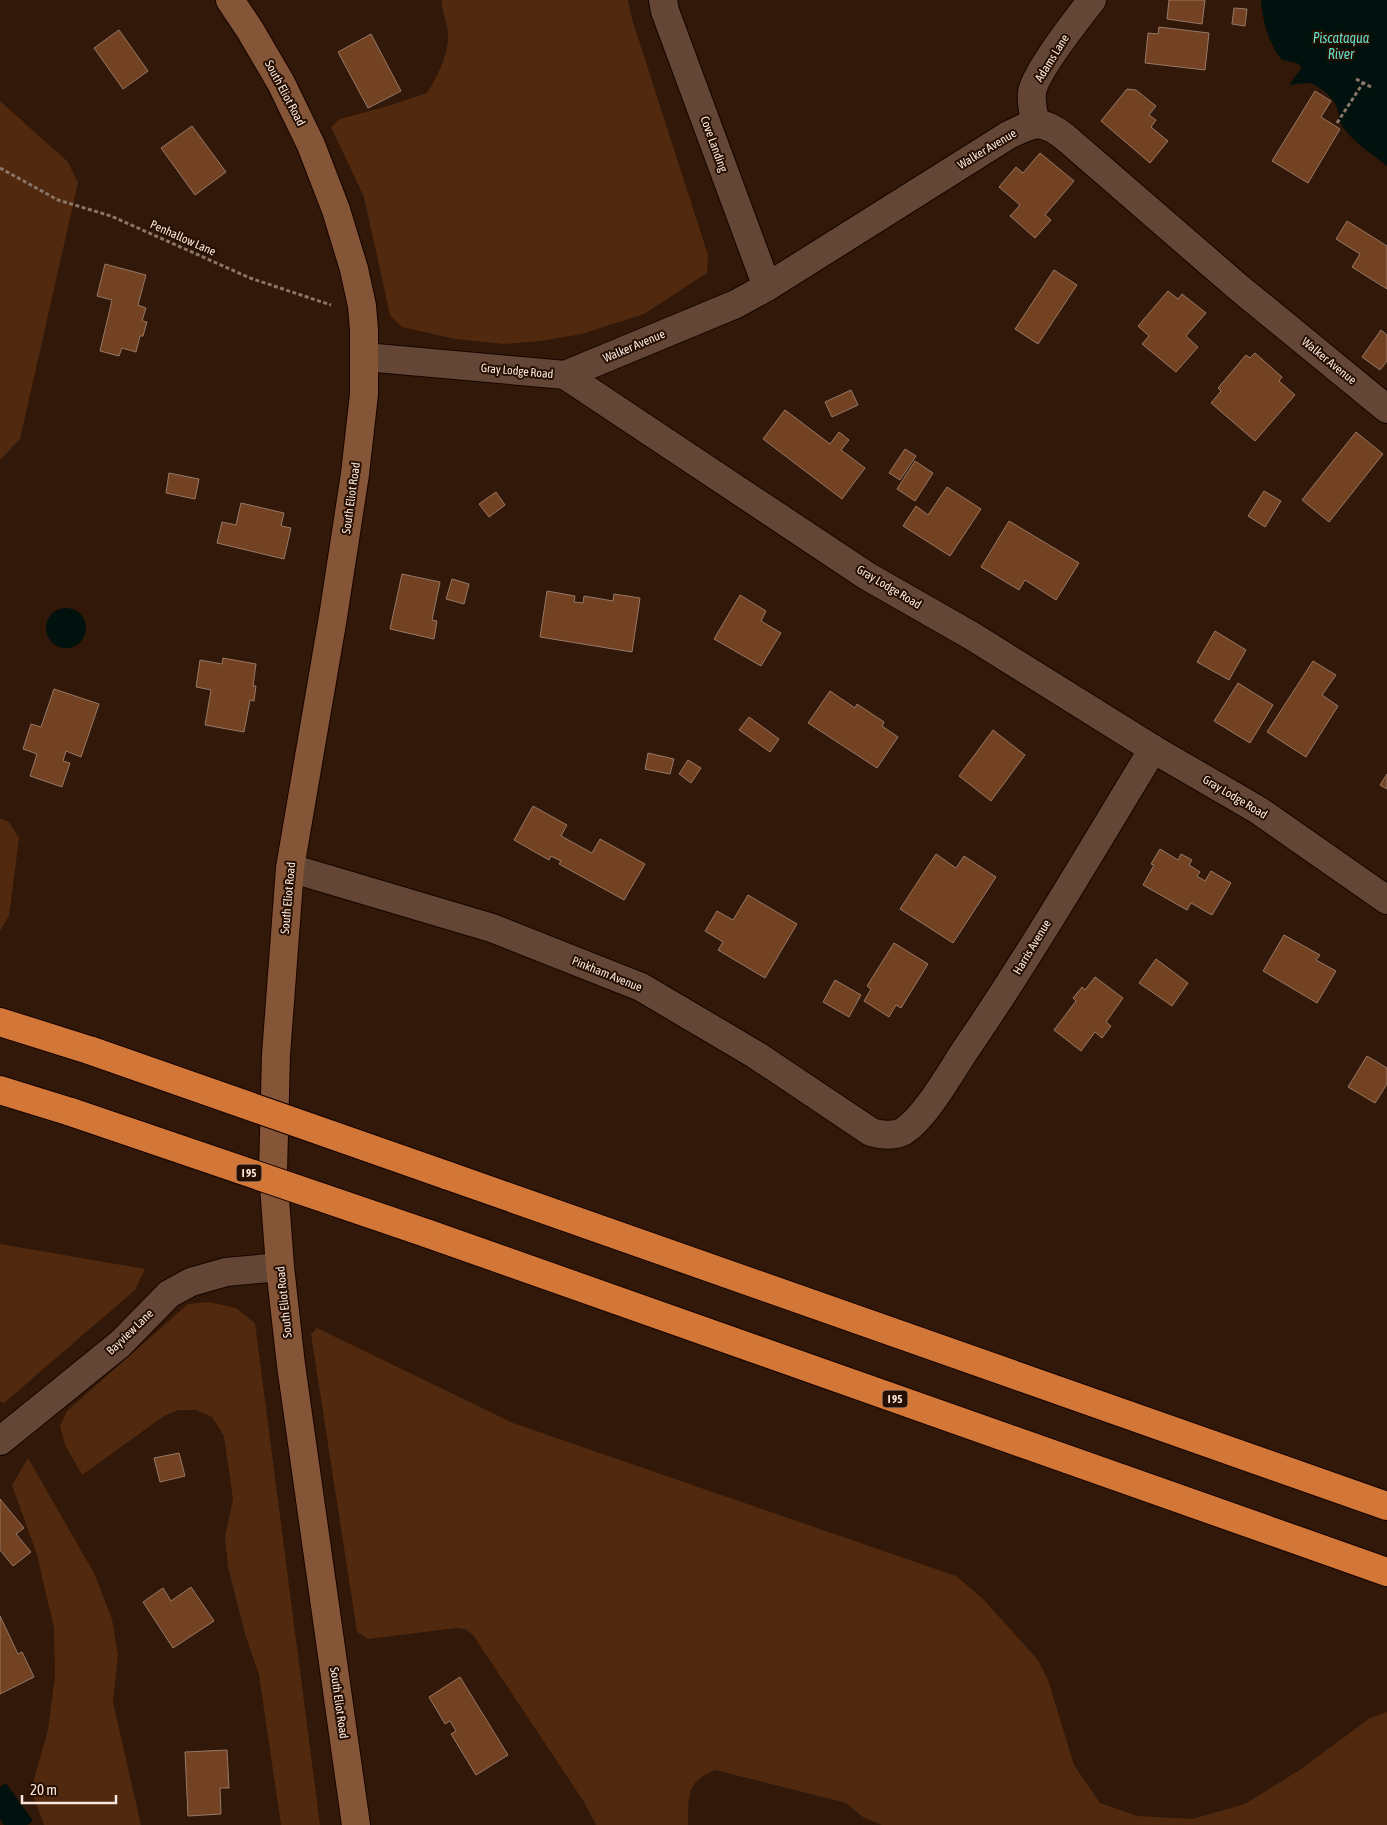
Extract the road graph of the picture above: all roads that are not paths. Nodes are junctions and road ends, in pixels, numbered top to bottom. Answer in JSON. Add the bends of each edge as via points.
{"nodes":[{"id":1,"x":230,"y":0,"type":"edge"},
{"id":2,"x":663,"y":0,"type":"edge"},
{"id":3,"x":1092,"y":0,"type":"edge"},
{"id":4,"x":1036,"y":123,"type":"junction"},
{"id":5,"x":767,"y":287,"type":"junction"},
{"id":6,"x":365,"y":357,"type":"junction"},
{"id":7,"x":565,"y":375,"type":"junction"},
{"id":8,"x":1387,"y":409,"type":"edge"},
{"id":9,"x":1153,"y":749,"type":"junction"},
{"id":10,"x":290,"y":868,"type":"junction"},
{"id":11,"x":1387,"y":900,"type":"edge"},
{"id":12,"x":0,"y":1022,"type":"edge"},
{"id":13,"x":0,"y":1090,"type":"edge"},
{"id":14,"x":897,"y":1134,"type":"joint"},
{"id":15,"x":280,"y":1267,"type":"junction"},
{"id":16,"x":0,"y":1441,"type":"edge"},
{"id":17,"x":1387,"y":1506,"type":"edge"},
{"id":18,"x":1387,"y":1572,"type":"edge"},
{"id":19,"x":356,"y":1825,"type":"edge"}],
"edges":[{"from":1,"to":6,"type":"main road","name":"South Eliot Road","via":[[281,82],[312,145],[354,269]]},
{"from":2,"to":5,"type":"street","name":"Cove Landing"},
{"from":3,"to":4,"type":"street","name":"Adams Lane","via":[[1045,66],[1033,90]]},
{"from":4,"to":5,"type":"street","name":"Walker Avenue","via":[[1008,136]]},
{"from":4,"to":8,"type":"street","name":"Walker Avenue","via":[[1054,129],[1066,138],[1238,287]]},
{"from":5,"to":7,"type":"street","name":"Walker Avenue","via":[[736,304]]},
{"from":6,"to":7,"type":"street","name":"Gray Lodge Road"},
{"from":6,"to":10,"type":"main road","name":"South Eliot Road","via":[[363,403],[349,520]]},
{"from":7,"to":9,"type":"street","name":"Gray Lodge Road","via":[[867,576],[972,636]]},
{"from":9,"to":11,"type":"street","name":"Gray Lodge Road","via":[[1258,810]]},
{"from":9,"to":14,"type":"street","name":"Harris Avenue","via":[[999,1001],[926,1108]]},
{"from":10,"to":14,"type":"street","name":"Pinkham Avenue","via":[[492,928],[641,987],[756,1055],[856,1123],[872,1132]]},
{"from":10,"to":15,"type":"main road","name":"South Eliot Road","via":[[276,1055],[273,1172]]},
{"from":12,"to":17,"type":"highway","bridge":true,"via":[[92,1051]]},
{"from":13,"to":18,"type":"highway","number":"I 95","bridge":true,"via":[[426,1233]]},
{"from":15,"to":16,"type":"street","name":"Bayview Lane","via":[[226,1272],[191,1282],[169,1294],[120,1344]]},
{"from":15,"to":19,"type":"main road","name":"South Eliot Road"}]}
